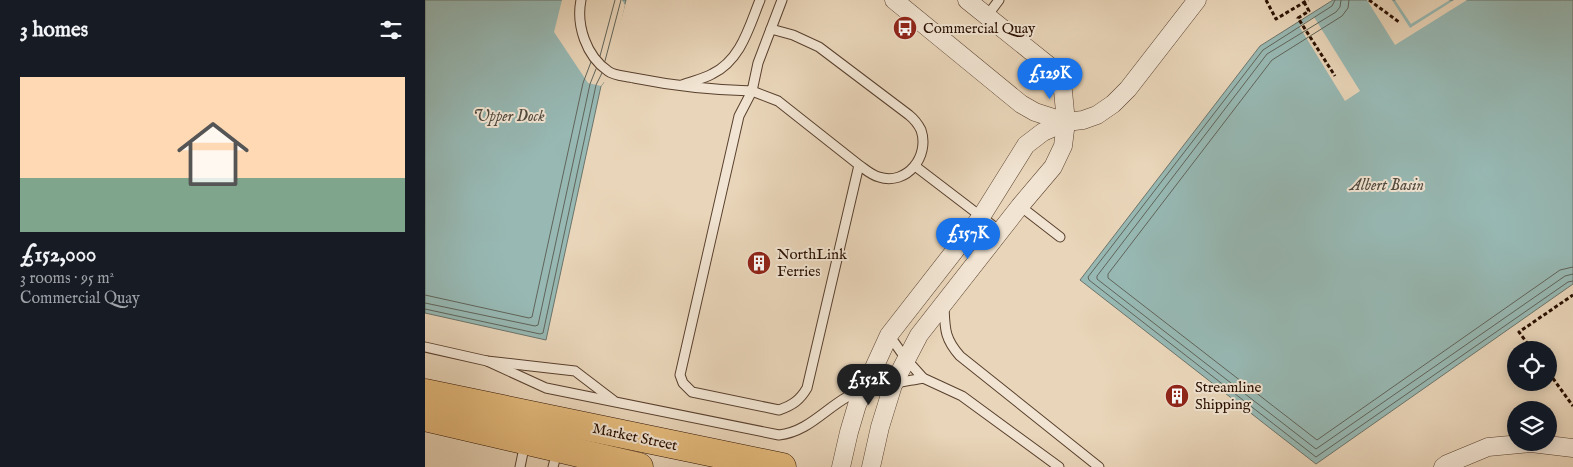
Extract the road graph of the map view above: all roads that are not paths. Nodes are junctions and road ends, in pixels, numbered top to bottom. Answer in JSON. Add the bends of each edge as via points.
{"nodes":[{"id":1,"x":581,"y":0,"type":"edge"},
{"id":2,"x":760,"y":0,"type":"edge"},
{"id":3,"x":782,"y":0,"type":"edge"},
{"id":4,"x":894,"y":0,"type":"edge"},
{"id":5,"x":967,"y":0,"type":"edge"},
{"id":6,"x":999,"y":0,"type":"edge"},
{"id":7,"x":1197,"y":0,"type":"edge"},
{"id":8,"x":987,"y":16,"type":"junction"},
{"id":9,"x":771,"y":29,"type":"junction"},
{"id":10,"x":677,"y":86,"type":"junction"},
{"id":11,"x":752,"y":91,"type":"junction"},
{"id":12,"x":1066,"y":122,"type":"junction"},
{"id":13,"x":859,"y":165,"type":"junction"},
{"id":14,"x":915,"y":166,"type":"junction"},
{"id":15,"x":1020,"y":206,"type":"junction"},
{"id":16,"x":981,"y":217,"type":"junction"},
{"id":17,"x":1000,"y":231,"type":"junction"},
{"id":18,"x":1060,"y":237,"type":"dead end"},
{"id":19,"x":943,"y":303,"type":"junction"},
{"id":20,"x":889,"y":335,"type":"junction"},
{"id":21,"x":425,"y":347,"type":"edge"},
{"id":22,"x":906,"y":359,"type":"junction"},
{"id":23,"x":487,"y":361,"type":"junction"},
{"id":24,"x":923,"y":378,"type":"junction"},
{"id":25,"x":893,"y":385,"type":"junction"},
{"id":26,"x":863,"y":391,"type":"junction"},
{"id":27,"x":425,"y":392,"type":"edge"},
{"id":28,"x":616,"y":402,"type":"junction"},
{"id":29,"x":425,"y":418,"type":"edge"},
{"id":30,"x":542,"y":440,"type":"edge"},
{"id":31,"x":1507,"y":445,"type":"edge"},
{"id":32,"x":1557,"y":446,"type":"edge"},
{"id":33,"x":1573,"y":448,"type":"edge"},
{"id":34,"x":639,"y":467,"type":"edge"},
{"id":35,"x":781,"y":467,"type":"edge"},
{"id":36,"x":841,"y":467,"type":"edge"},
{"id":37,"x":871,"y":467,"type":"edge"},
{"id":38,"x":1059,"y":467,"type":"edge"},
{"id":39,"x":1099,"y":467,"type":"edge"},
{"id":40,"x":1443,"y":467,"type":"edge"}],
"edges":[{"from":1,"to":10,"type":"lane","via":[[581,30],[596,59],[609,72]]},
{"from":2,"to":10,"type":"lane","via":[[739,52],[728,64],[713,74]]},
{"from":3,"to":9,"type":"lane"},
{"from":4,"to":12,"type":"street","via":[[1021,104]]},
{"from":5,"to":8,"type":"street"},
{"from":6,"to":8,"type":"lane"},
{"from":7,"to":12,"type":"street","via":[[1113,104],[1097,115]]},
{"from":8,"to":12,"type":"street","via":[[1048,64],[1063,91]]},
{"from":9,"to":11,"type":"lane"},
{"from":9,"to":14,"type":"lane","via":[[819,47],[909,114],[923,137]]},
{"from":10,"to":11,"type":"lane"},
{"from":11,"to":13,"type":"lane","via":[[777,101]]},
{"from":11,"to":13,"type":"lane","via":[[739,116],[680,375],[683,384],[692,392],[779,410],[801,399],[807,388]]},
{"from":12,"to":15,"type":"street","via":[[1063,146],[1053,167]]},
{"from":12,"to":16,"type":"street","via":[[1043,132],[1027,145]]},
{"from":13,"to":14,"type":"lane","via":[[879,178],[889,179],[900,177]]},
{"from":14,"to":16,"type":"lane"},
{"from":15,"to":17,"type":"street"},
{"from":15,"to":18,"type":"lane"},
{"from":16,"to":17,"type":"lane"},
{"from":16,"to":20,"type":"street"},
{"from":17,"to":19,"type":"street"},
{"from":19,"to":22,"type":"street"},
{"from":19,"to":39,"type":"lane","via":[[945,333],[960,356]]},
{"from":20,"to":22,"type":"lane"},
{"from":20,"to":26,"type":"street"},
{"from":21,"to":23,"type":"lane"},
{"from":22,"to":24,"type":"lane"},
{"from":22,"to":25,"type":"street"},
{"from":23,"to":28,"type":"lane","via":[[546,388]]},
{"from":23,"to":28,"type":"lane","via":[[575,371]]},
{"from":24,"to":25,"type":"lane"},
{"from":24,"to":38,"type":"lane","via":[[962,396]]},
{"from":25,"to":26,"type":"lane"},
{"from":25,"to":37,"type":"street","via":[[879,427]]},
{"from":26,"to":28,"type":"lane","via":[[848,396],[807,425],[779,435]]},
{"from":26,"to":36,"type":"street"},
{"from":27,"to":30,"type":"main road"},
{"from":29,"to":30,"type":"main road","name":"Market Street"},
{"from":30,"to":34,"type":"main road","name":"Market Street"},
{"from":30,"to":35,"type":"main road","name":"Market Street"},
{"from":31,"to":40,"type":"street","via":[[1489,447]]},
{"from":32,"to":33,"type":"street"}]}
